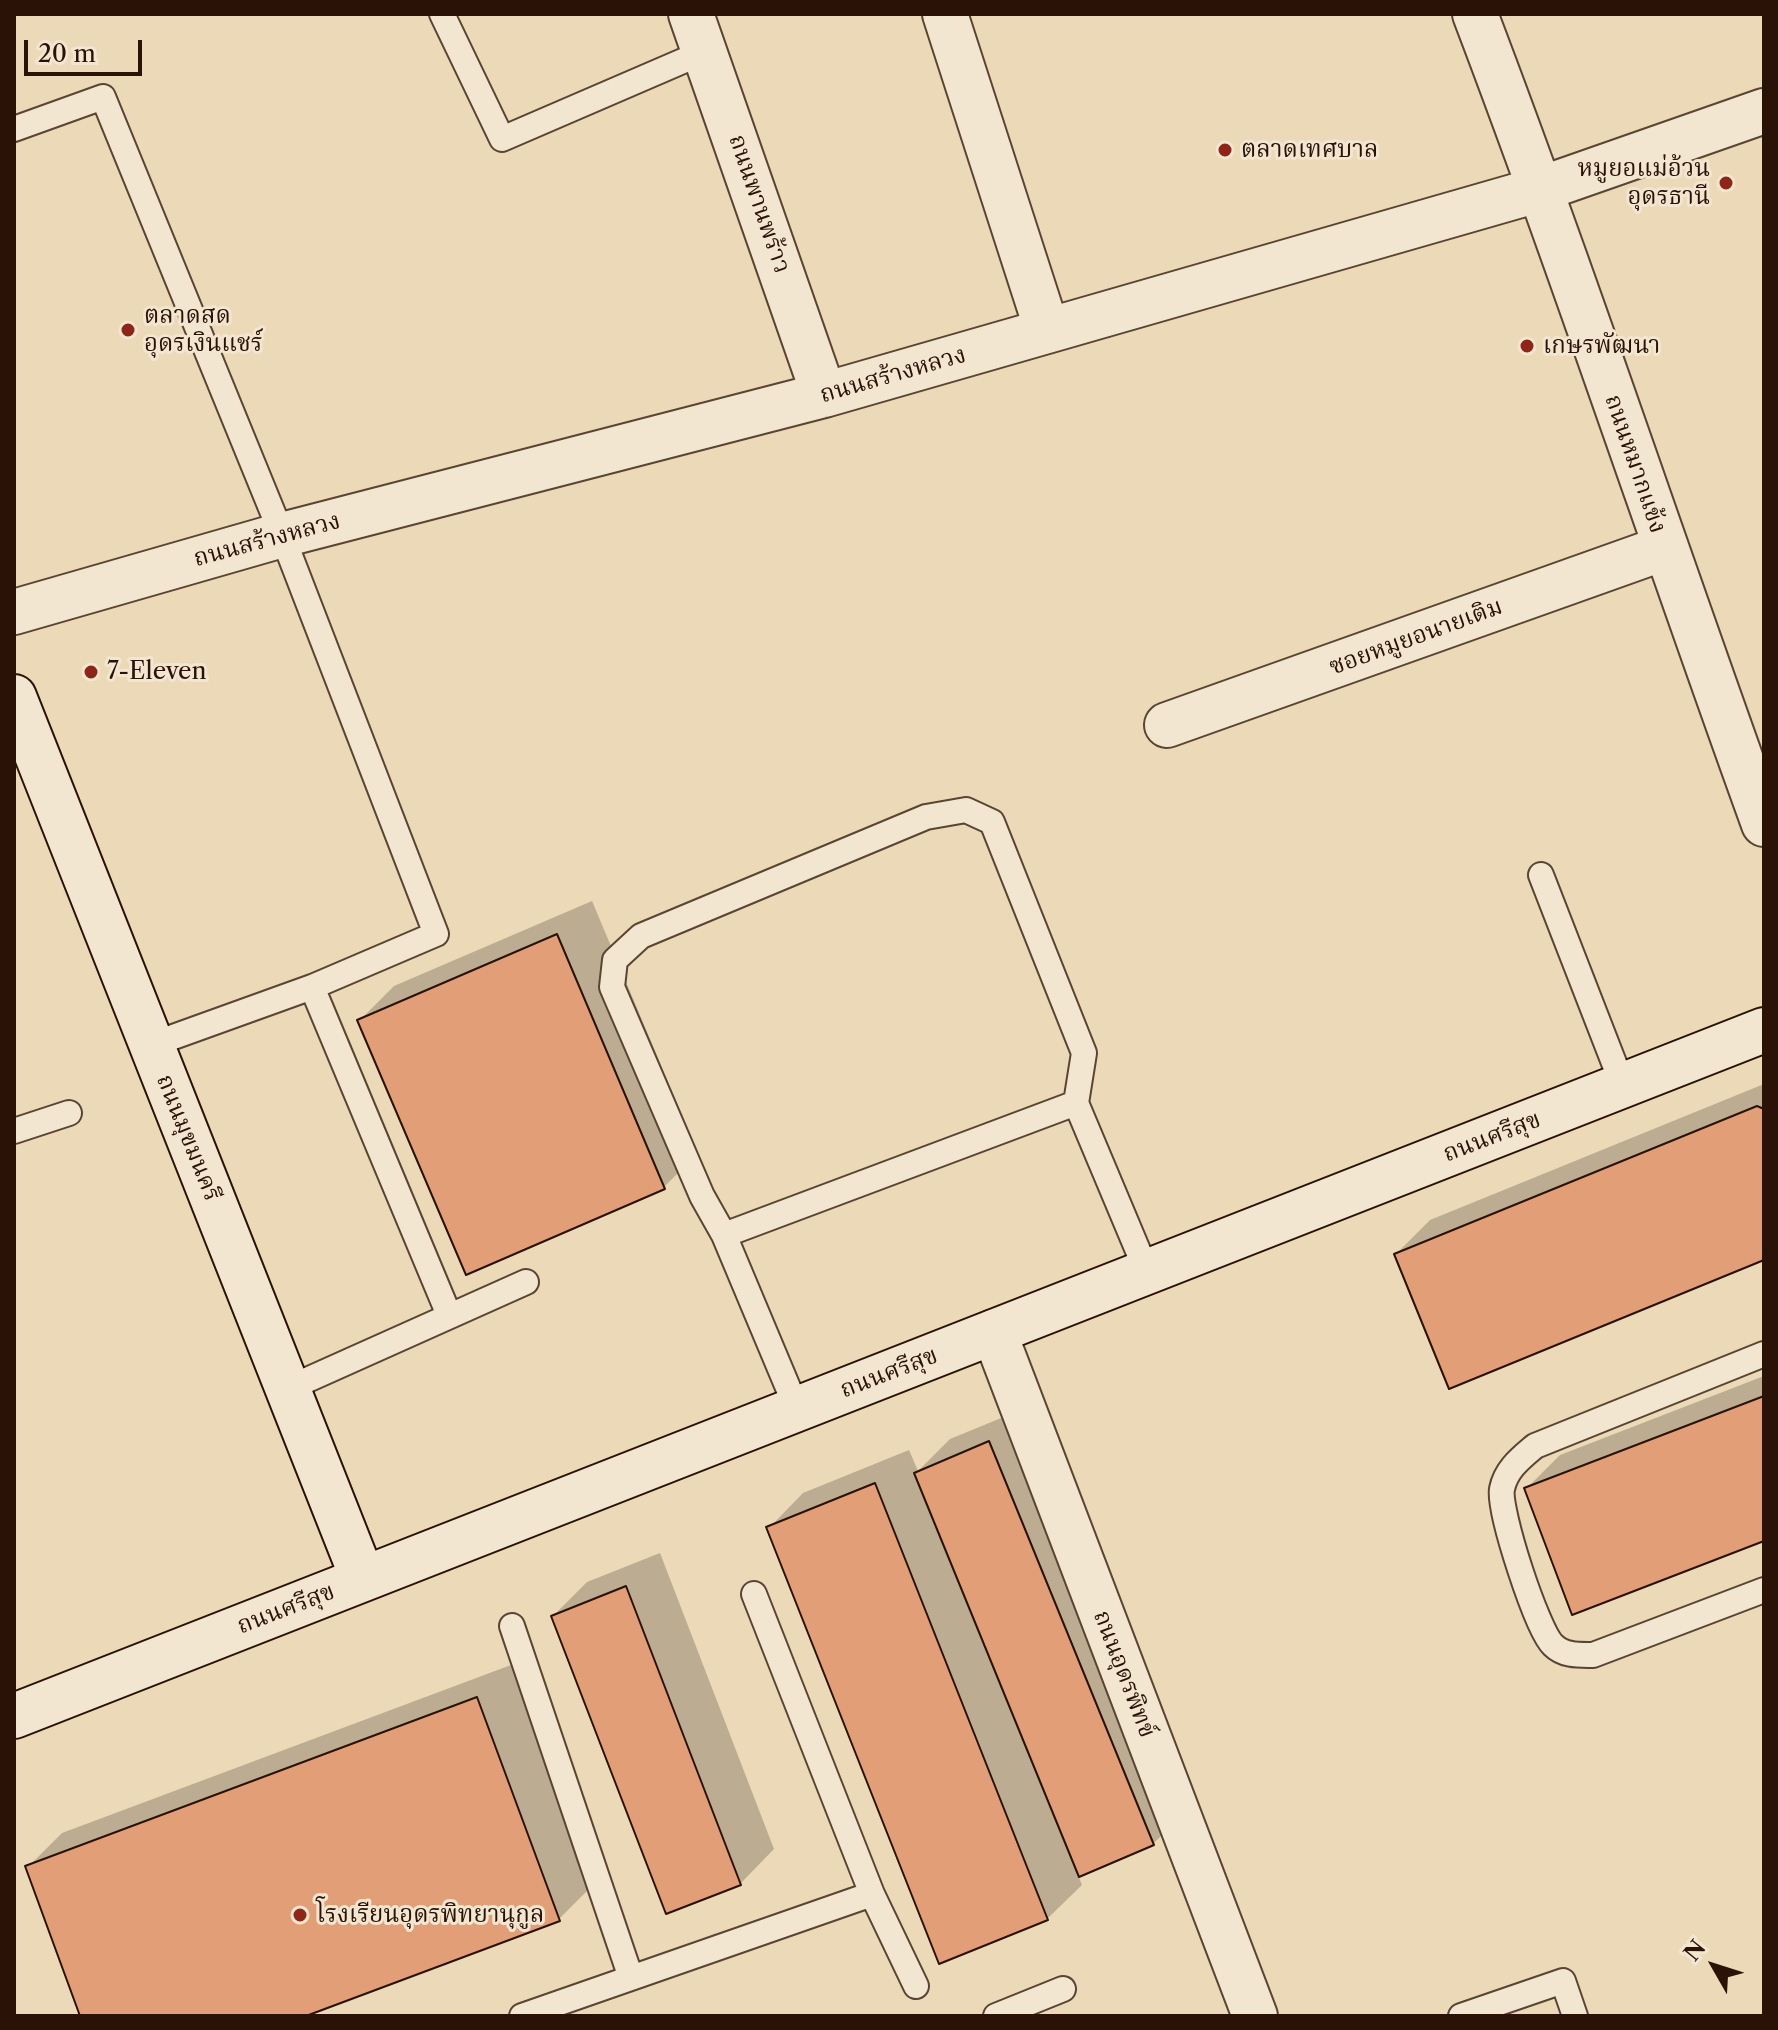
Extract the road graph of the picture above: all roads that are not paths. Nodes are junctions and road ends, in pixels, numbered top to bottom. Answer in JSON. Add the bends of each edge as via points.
{"nodes":[{"id":1,"x":442,"y":14,"type":"edge"},
{"id":2,"x":945,"y":14,"type":"edge"},
{"id":3,"x":1475,"y":14,"type":"edge"},
{"id":4,"x":698,"y":32,"type":"edge"},
{"id":5,"x":1764,"y":111,"type":"edge"},
{"id":6,"x":14,"y":129,"type":"edge"},
{"id":7,"x":1541,"y":189,"type":"junction"},
{"id":8,"x":1047,"y":330,"type":"junction"},
{"id":9,"x":824,"y":395,"type":"junction"},
{"id":10,"x":282,"y":535,"type":"junction"},
{"id":11,"x":1664,"y":548,"type":"junction"},
{"id":12,"x":14,"y":612,"type":"edge"},
{"id":13,"x":14,"y":697,"type":"edge"},
{"id":14,"x":1167,"y":725,"type":"dead end"},
{"id":15,"x":1764,"y":824,"type":"edge"},
{"id":16,"x":1541,"y":875,"type":"dead end"},
{"id":17,"x":312,"y":987,"type":"junction"},
{"id":18,"x":1764,"y":1030,"type":"edge"},
{"id":19,"x":151,"y":1045,"type":"junction"},
{"id":20,"x":1623,"y":1086,"type":"junction"},
{"id":21,"x":1076,"y":1103,"type":"junction"},
{"id":22,"x":69,"y":1113,"type":"dead end"},
{"id":23,"x":14,"y":1131,"type":"edge"},
{"id":24,"x":724,"y":1235,"type":"junction"},
{"id":25,"x":1147,"y":1272,"type":"junction"},
{"id":26,"x":526,"y":1282,"type":"dead end"},
{"id":27,"x":449,"y":1315,"type":"junction"},
{"id":28,"x":994,"y":1332,"type":"junction"},
{"id":29,"x":1764,"y":1354,"type":"edge"},
{"id":30,"x":287,"y":1389,"type":"junction"},
{"id":31,"x":797,"y":1409,"type":"junction"},
{"id":32,"x":363,"y":1579,"type":"junction"},
{"id":33,"x":1764,"y":1590,"type":"edge"},
{"id":34,"x":754,"y":1594,"type":"dead end"},
{"id":35,"x":512,"y":1626,"type":"dead end"},
{"id":36,"x":14,"y":1716,"type":"edge"},
{"id":37,"x":872,"y":1894,"type":"junction"},
{"id":38,"x":631,"y":1978,"type":"junction"},
{"id":39,"x":916,"y":1986,"type":"dead end"},
{"id":40,"x":1063,"y":1989,"type":"dead end"},
{"id":41,"x":522,"y":2016,"type":"edge"},
{"id":42,"x":996,"y":2016,"type":"edge"},
{"id":43,"x":1255,"y":2016,"type":"edge"},
{"id":44,"x":1461,"y":2016,"type":"edge"},
{"id":45,"x":1575,"y":2016,"type":"edge"}],
"edges":[{"from":1,"to":4,"type":"lane","via":[[502,139]]},
{"from":2,"to":8,"type":"street"},
{"from":3,"to":7,"type":"street","name":"ถนนหมากแข้ง"},
{"from":4,"to":9,"type":"street","name":"ถนนพานพร้าว"},
{"from":5,"to":7,"type":"street","name":"ถนนสร้างหลวง"},
{"from":6,"to":10,"type":"lane","via":[[103,97]]},
{"from":7,"to":8,"type":"street","name":"ถนนสร้างหลวง"},
{"from":7,"to":11,"type":"street","name":"ถนนหมากแข้ง"},
{"from":8,"to":9,"type":"street","name":"ถนนสร้างหลวง"},
{"from":9,"to":10,"type":"street","name":"ถนนสร้างหลวง"},
{"from":10,"to":12,"type":"street","name":"ถนนสร้างหลวง"},
{"from":10,"to":17,"type":"lane","via":[[436,934]]},
{"from":11,"to":14,"type":"street","name":"ซอยหมูยอนายเติม"},
{"from":11,"to":15,"type":"street","name":"ถนนหมากแข้ง"},
{"from":13,"to":19,"type":"street","name":"ถนนมุขมนครี"},
{"from":16,"to":20,"type":"lane"},
{"from":17,"to":19,"type":"lane"},
{"from":17,"to":27,"type":"lane"},
{"from":18,"to":20,"type":"street","name":"ถนนศรีสุข"},
{"from":19,"to":30,"type":"street","name":"ถนนมุขมนครี"},
{"from":20,"to":25,"type":"street","name":"ถนนศรีสุข"},
{"from":21,"to":24,"type":"lane"},
{"from":21,"to":24,"type":"lane","via":[[1084,1053],[992,822],[966,810],[926,817],[641,936],[615,960],[612,987]]},
{"from":21,"to":25,"type":"lane"},
{"from":22,"to":23,"type":"lane"},
{"from":24,"to":31,"type":"lane"},
{"from":25,"to":28,"type":"street","name":"ถนนศรีสุข"},
{"from":26,"to":27,"type":"lane"},
{"from":27,"to":30,"type":"lane"},
{"from":28,"to":31,"type":"street","name":"ถนนศรีสุข"},
{"from":28,"to":43,"type":"street","name":"ถนนอุดรพิทข์"},
{"from":29,"to":33,"type":"lane","via":[[1535,1446],[1514,1464],[1502,1488],[1502,1501],[1541,1625],[1553,1645],[1571,1655],[1593,1655]]},
{"from":30,"to":32,"type":"street","name":"ถนนมุขมนครี"},
{"from":31,"to":32,"type":"street","name":"ถนนศรีสุข"},
{"from":32,"to":36,"type":"street","name":"ถนนศรีสุข"},
{"from":34,"to":37,"type":"lane"},
{"from":35,"to":38,"type":"lane"},
{"from":37,"to":38,"type":"lane"},
{"from":37,"to":39,"type":"lane"},
{"from":38,"to":41,"type":"lane"},
{"from":40,"to":42,"type":"lane"},
{"from":44,"to":45,"type":"lane","via":[[1563,1981]]}]}
